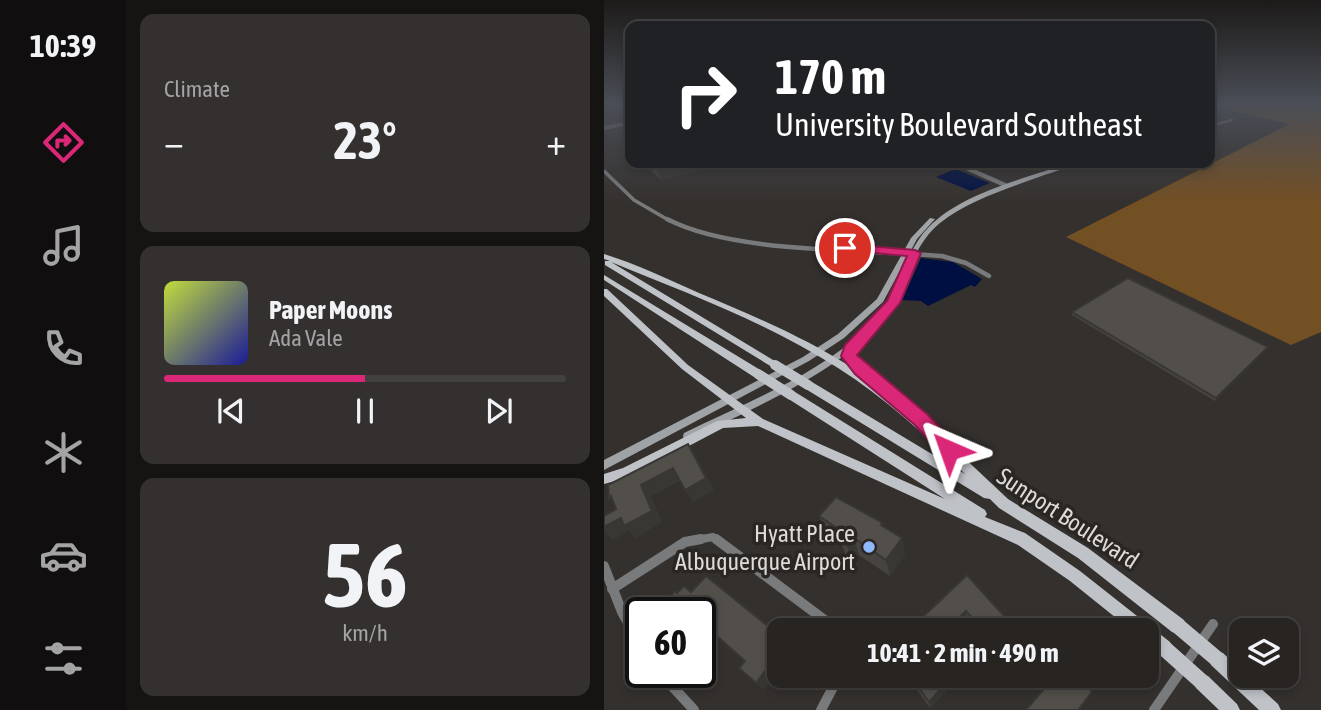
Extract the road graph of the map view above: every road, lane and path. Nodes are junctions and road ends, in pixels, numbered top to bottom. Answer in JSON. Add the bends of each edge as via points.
{"nodes":[{"id":1,"x":967,"y":168,"type":"edge"},
{"id":2,"x":1050,"y":168,"type":"edge"},
{"id":3,"x":1059,"y":168,"type":"edge"},
{"id":4,"x":604,"y":171,"type":"edge"},
{"id":5,"x":1008,"y":186,"type":"junction"},
{"id":6,"x":911,"y":253,"type":"junction"},
{"id":7,"x":604,"y":258,"type":"edge"},
{"id":8,"x":989,"y":276,"type":"dead end"},
{"id":9,"x":604,"y":277,"type":"edge"},
{"id":10,"x":604,"y":291,"type":"edge"},
{"id":11,"x":859,"y":340,"type":"junction"},
{"id":12,"x":818,"y":352,"type":"junction"},
{"id":13,"x":831,"y":360,"type":"junction"},
{"id":14,"x":726,"y":400,"type":"junction"},
{"id":15,"x":740,"y":408,"type":"junction"},
{"id":16,"x":759,"y":422,"type":"junction"},
{"id":17,"x":934,"y":436,"type":"junction"},
{"id":18,"x":604,"y":465,"type":"edge"},
{"id":19,"x":604,"y":479,"type":"edge"},
{"id":20,"x":1004,"y":504,"type":"junction"},
{"id":21,"x":1023,"y":540,"type":"junction"},
{"id":22,"x":604,"y":566,"type":"edge"},
{"id":23,"x":612,"y":589,"type":"junction"},
{"id":24,"x":625,"y":615,"type":"edge"},
{"id":25,"x":822,"y":618,"type":"edge"},
{"id":26,"x":1128,"y":618,"type":"edge"},
{"id":27,"x":1213,"y":624,"type":"dead end"},
{"id":28,"x":1159,"y":644,"type":"edge"},
{"id":29,"x":674,"y":688,"type":"edge"},
{"id":30,"x":833,"y":688,"type":"edge"},
{"id":31,"x":694,"y":710,"type":"edge"},
{"id":32,"x":822,"y":710,"type":"edge"},
{"id":33,"x":1154,"y":710,"type":"edge"},
{"id":34,"x":1231,"y":710,"type":"edge"},
{"id":35,"x":1272,"y":710,"type":"edge"}],
"edges":[{"from":1,"to":5,"type":"street"},
{"from":2,"to":5,"type":"main road"},
{"from":3,"to":5,"type":"main road"},
{"from":4,"to":6,"type":"street","via":[[619,191],[657,217],[694,231],[738,239]]},
{"from":5,"to":6,"type":"main road","via":[[936,216],[918,233]]},
{"from":6,"to":8,"type":"street","via":[[955,259]]},
{"from":6,"to":11,"type":"main road","via":[[893,303]]},
{"from":6,"to":12,"type":"main road","via":[[875,306]]},
{"from":7,"to":12,"type":"main road"},
{"from":7,"to":20,"type":"main road","name":"Sunport Boulevard","bridge":true},
{"from":9,"to":21,"type":"main road","name":"Sunport Boulevard","bridge":true},
{"from":10,"to":14,"type":"main road"},
{"from":11,"to":13,"type":"main road"},
{"from":11,"to":17,"type":"main road","via":[[849,352],[852,361]]},
{"from":12,"to":13,"type":"main road"},
{"from":12,"to":14,"type":"main road"},
{"from":13,"to":15,"type":"main road"},
{"from":13,"to":17,"type":"main road"},
{"from":14,"to":15,"type":"main road"},
{"from":14,"to":18,"type":"main road"},
{"from":15,"to":16,"type":"main road"},
{"from":15,"to":19,"type":"main road"},
{"from":16,"to":19,"type":"main road","via":[[721,424],[626,473]]},
{"from":16,"to":21,"type":"main road"},
{"from":17,"to":20,"type":"main road"},
{"from":20,"to":35,"type":"main road","name":"Sunport Boulevard","bridge":true,"via":[[1092,559],[1178,626]]},
{"from":21,"to":26,"type":"main road","name":"Sunport Boulevard"},
{"from":22,"to":23,"type":"street"},
{"from":23,"to":24,"type":"street"},
{"from":23,"to":25,"type":"street","via":[[685,542],[713,537]]},
{"from":27,"to":33,"type":"street"},
{"from":28,"to":34,"type":"main road","name":"Sunport Boulevard","bridge":true},
{"from":29,"to":31,"type":"street"},
{"from":30,"to":32,"type":"street"}]}
